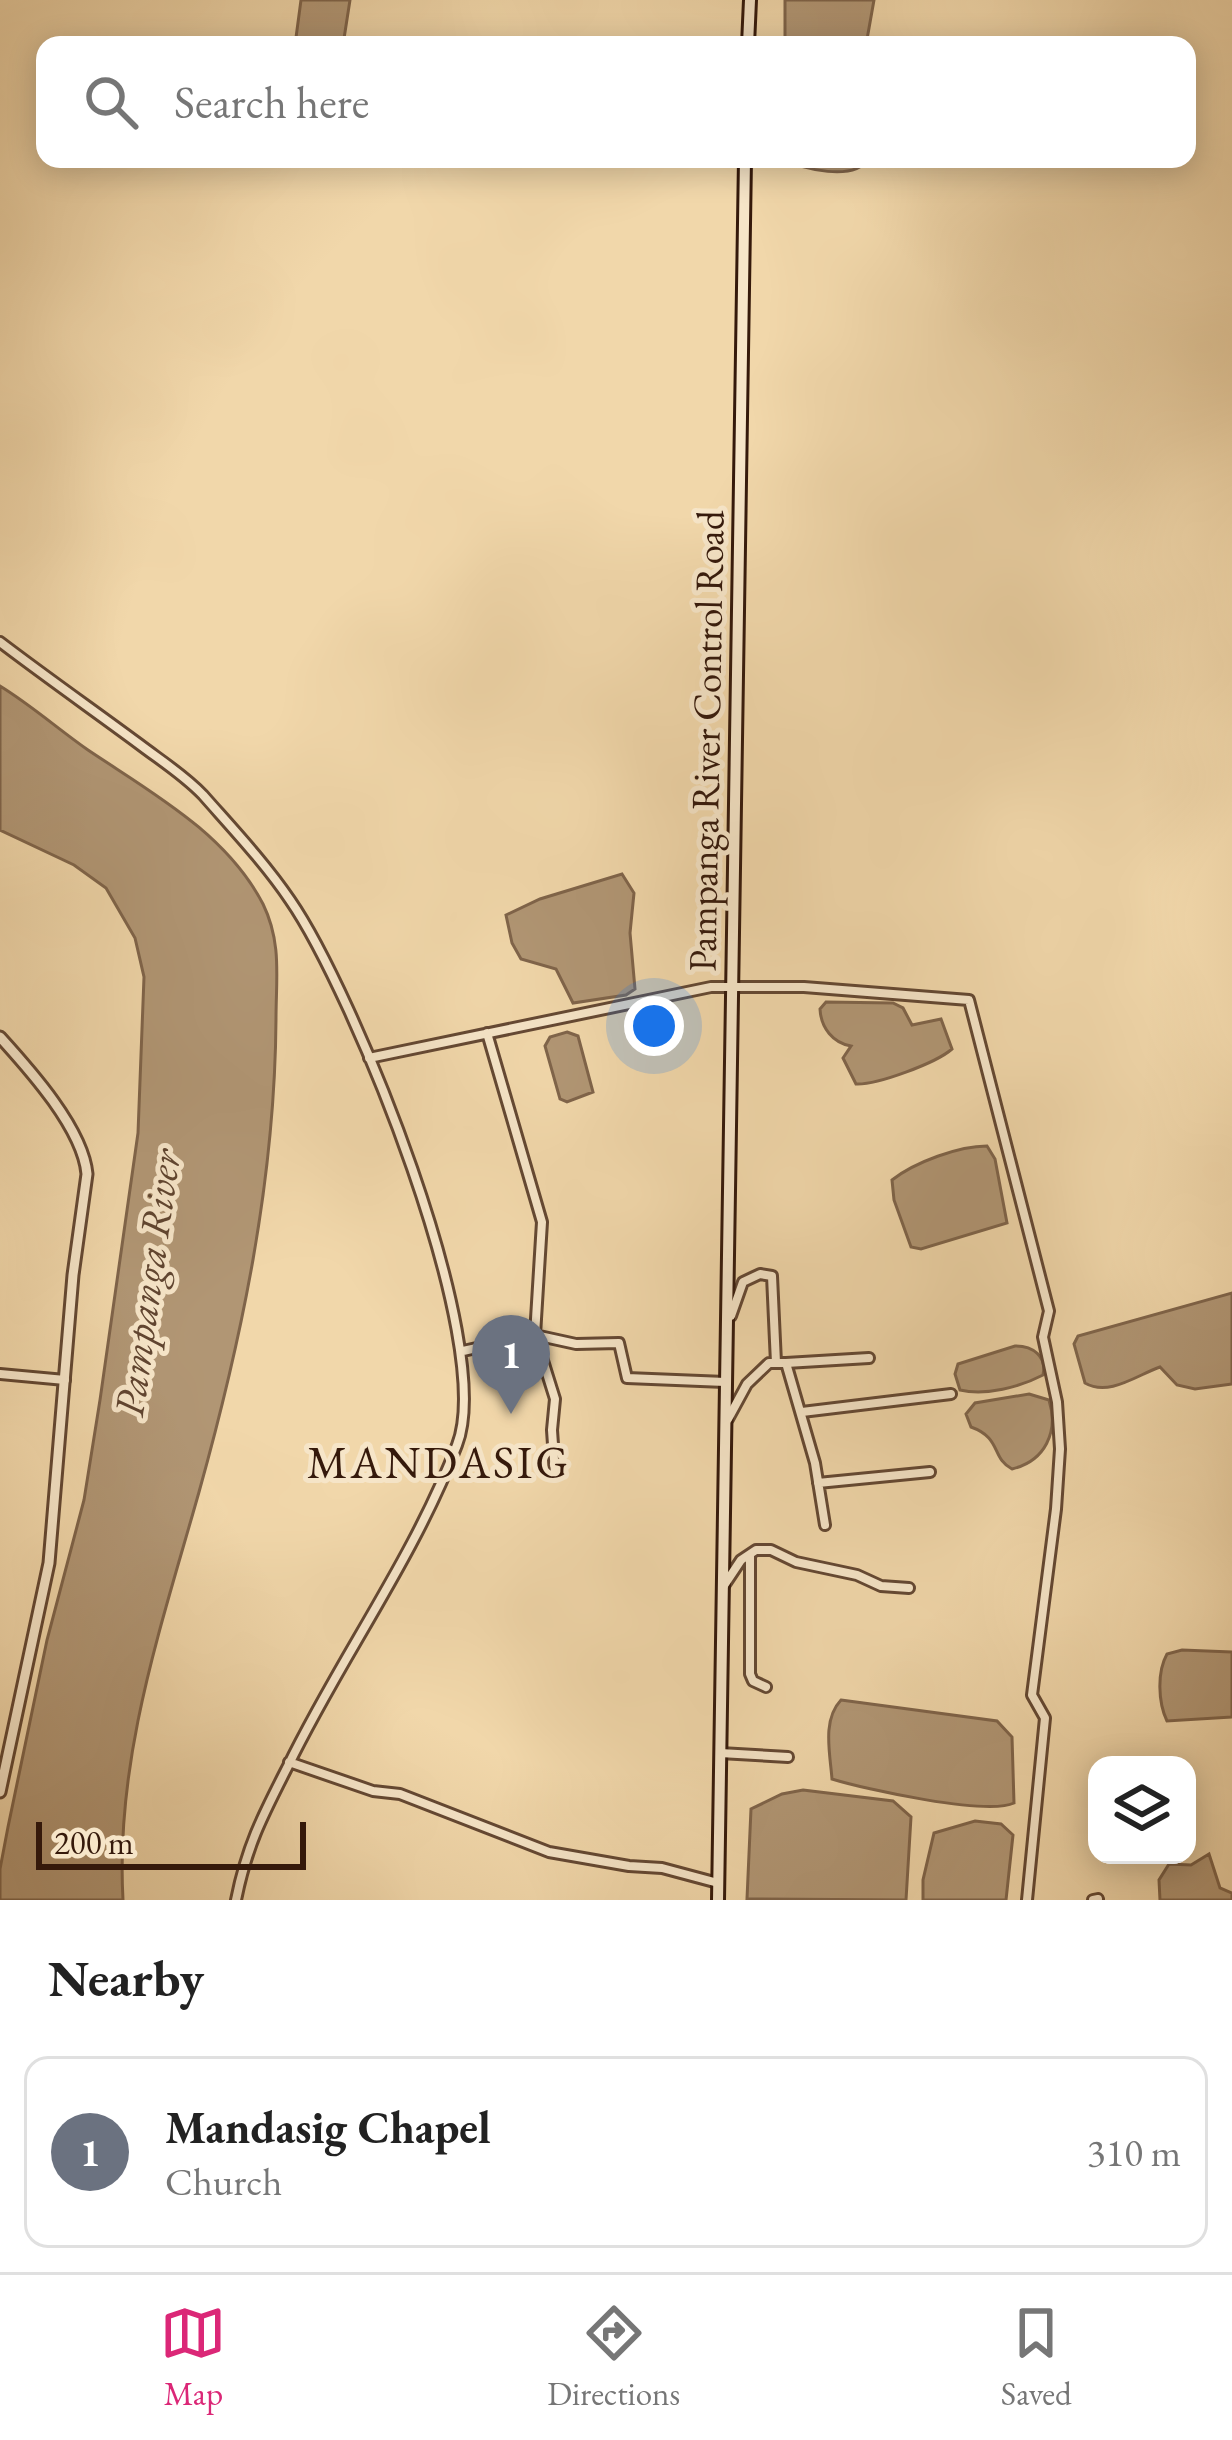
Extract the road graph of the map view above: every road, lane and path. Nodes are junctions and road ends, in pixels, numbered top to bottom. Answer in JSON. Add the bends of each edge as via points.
{"nodes":[{"id":1,"x":750,"y":0,"type":"edge"},
{"id":2,"x":748,"y":36,"type":"edge"},
{"id":3,"x":745,"y":168,"type":"edge"},
{"id":4,"x":0,"y":642,"type":"edge"},
{"id":5,"x":733,"y":988,"type":"junction"},
{"id":6,"x":487,"y":1033,"type":"junction"},
{"id":7,"x":0,"y":1037,"type":"edge"},
{"id":8,"x":369,"y":1058,"type":"junction"},
{"id":9,"x":727,"y":1329,"type":"junction"},
{"id":10,"x":535,"y":1335,"type":"junction"},
{"id":11,"x":463,"y":1351,"type":"junction"},
{"id":12,"x":869,"y":1358,"type":"dead end"},
{"id":13,"x":781,"y":1363,"type":"junction"},
{"id":14,"x":0,"y":1374,"type":"edge"},
{"id":15,"x":65,"y":1380,"type":"junction"},
{"id":16,"x":725,"y":1382,"type":"junction"},
{"id":17,"x":951,"y":1394,"type":"dead end"},
{"id":18,"x":802,"y":1412,"type":"junction"},
{"id":19,"x":725,"y":1426,"type":"junction"},
{"id":20,"x":930,"y":1472,"type":"dead end"},
{"id":21,"x":555,"y":1474,"type":"dead end"},
{"id":22,"x":818,"y":1484,"type":"junction"},
{"id":23,"x":825,"y":1525,"type":"dead end"},
{"id":24,"x":749,"y":1554,"type":"junction"},
{"id":25,"x":722,"y":1588,"type":"junction"},
{"id":26,"x":909,"y":1588,"type":"dead end"},
{"id":27,"x":766,"y":1687,"type":"dead end"},
{"id":28,"x":720,"y":1753,"type":"junction"},
{"id":29,"x":788,"y":1757,"type":"dead end"},
{"id":30,"x":289,"y":1762,"type":"junction"},
{"id":31,"x":0,"y":1792,"type":"edge"},
{"id":32,"x":718,"y":1883,"type":"junction"},
{"id":33,"x":236,"y":1900,"type":"edge"},
{"id":34,"x":718,"y":1900,"type":"edge"},
{"id":35,"x":1027,"y":1900,"type":"edge"}],
"edges":[{"from":1,"to":2,"type":"main road"},
{"from":3,"to":5,"type":"main road","name":"Pampanga River Control Road"},
{"from":4,"to":8,"type":"street","via":[[201,793],[290,900]]},
{"from":5,"to":6,"type":"street","via":[[694,989]]},
{"from":5,"to":9,"type":"main road","name":"Pampanga River Control Road"},
{"from":5,"to":35,"type":"street","via":[[968,1000],[1049,1311],[1043,1337],[1060,1436],[1032,1695],[1045,1718]]},
{"from":6,"to":8,"type":"street"},
{"from":6,"to":10,"type":"street","via":[[542,1222]]},
{"from":7,"to":15,"type":"street","via":[[86,1158]]},
{"from":8,"to":11,"type":"street","via":[[440,1256]]},
{"from":9,"to":13,"type":"street","via":[[743,1282],[772,1276]]},
{"from":9,"to":16,"type":"main road","name":"Pampanga River Control Road"},
{"from":10,"to":11,"type":"street"},
{"from":10,"to":16,"type":"street","via":[[619,1343],[627,1378]]},
{"from":10,"to":21,"type":"street","via":[[555,1399]]},
{"from":11,"to":30,"type":"street","via":[[460,1440],[428,1514]]},
{"from":12,"to":13,"type":"street"},
{"from":13,"to":18,"type":"street"},
{"from":13,"to":19,"type":"street","via":[[754,1376]]},
{"from":14,"to":15,"type":"street"},
{"from":15,"to":31,"type":"street","via":[[49,1564]]},
{"from":16,"to":19,"type":"main road","name":"Pampanga River Control Road"},
{"from":17,"to":18,"type":"street"},
{"from":18,"to":22,"type":"street"},
{"from":19,"to":25,"type":"main road","name":"Pampanga River Control Road"},
{"from":20,"to":22,"type":"street"},
{"from":22,"to":23,"type":"street"},
{"from":24,"to":25,"type":"street"},
{"from":24,"to":26,"type":"street","via":[[779,1551]]},
{"from":24,"to":27,"type":"street","via":[[750,1674]]},
{"from":25,"to":28,"type":"main road","name":"Pampanga River Control Road"},
{"from":28,"to":29,"type":"street"},
{"from":28,"to":32,"type":"main road","name":"Pampanga River Control Road"},
{"from":30,"to":32,"type":"street","via":[[400,1794],[549,1852]]},
{"from":30,"to":33,"type":"street","via":[[246,1850]]},
{"from":32,"to":34,"type":"main road","name":"Pampanga River Control Road"}]}
